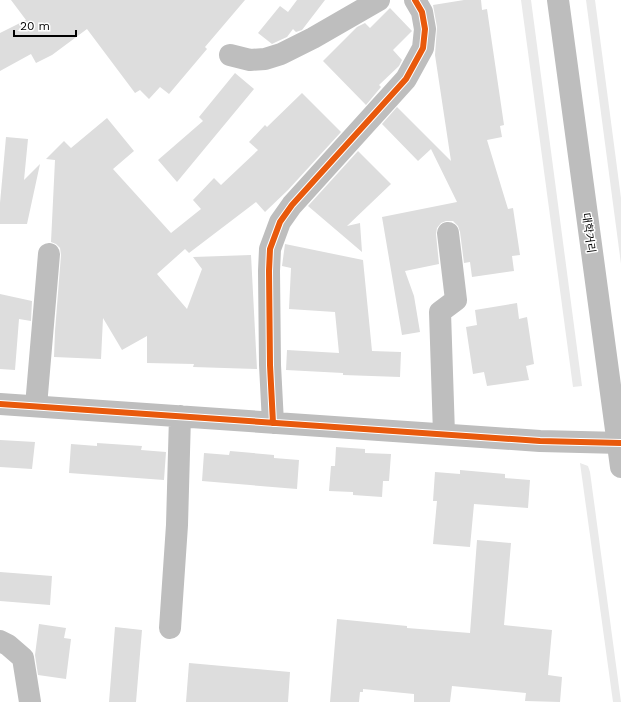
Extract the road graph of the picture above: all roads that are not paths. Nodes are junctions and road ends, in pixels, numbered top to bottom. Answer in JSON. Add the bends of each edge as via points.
{"nodes":[{"id":1,"x":379,"y":0,"type":"edge"},
{"id":2,"x":415,"y":0,"type":"edge"},
{"id":3,"x":558,"y":0,"type":"edge"},
{"id":4,"x":230,"y":55,"type":"dead end"},
{"id":5,"x":448,"y":233,"type":"dead end"},
{"id":6,"x":49,"y":254,"type":"dead end"},
{"id":7,"x":0,"y":404,"type":"edge"},
{"id":8,"x":36,"y":406,"type":"junction"},
{"id":9,"x":180,"y":416,"type":"junction"},
{"id":10,"x":273,"y":423,"type":"junction"},
{"id":11,"x":444,"y":434,"type":"junction"},
{"id":12,"x":620,"y":443,"type":"edge"},
{"id":13,"x":621,"y":467,"type":"edge"},
{"id":14,"x":170,"y":628,"type":"dead end"},
{"id":15,"x":0,"y":641,"type":"edge"},
{"id":16,"x":30,"y":702,"type":"edge"}],
"edges":[{"from":1,"to":4,"type":"street","via":[[281,54],[250,60]]},
{"from":2,"to":10,"type":"street","via":[[422,12],[425,29],[423,48],[406,79],[292,205],[275,234],[270,249],[269,271]]},
{"from":3,"to":12,"type":"main road","name":"대학거리"},
{"from":5,"to":11,"type":"street","via":[[456,300],[440,312]]},
{"from":6,"to":8,"type":"street"},
{"from":7,"to":8,"type":"street"},
{"from":8,"to":9,"type":"street"},
{"from":9,"to":10,"type":"street"},
{"from":9,"to":14,"type":"street","via":[[177,526]]},
{"from":10,"to":11,"type":"street"},
{"from":11,"to":12,"type":"street","via":[[540,441]]},
{"from":12,"to":13,"type":"main road","name":"대학거리"},
{"from":15,"to":16,"type":"street","via":[[23,658]]}]}
